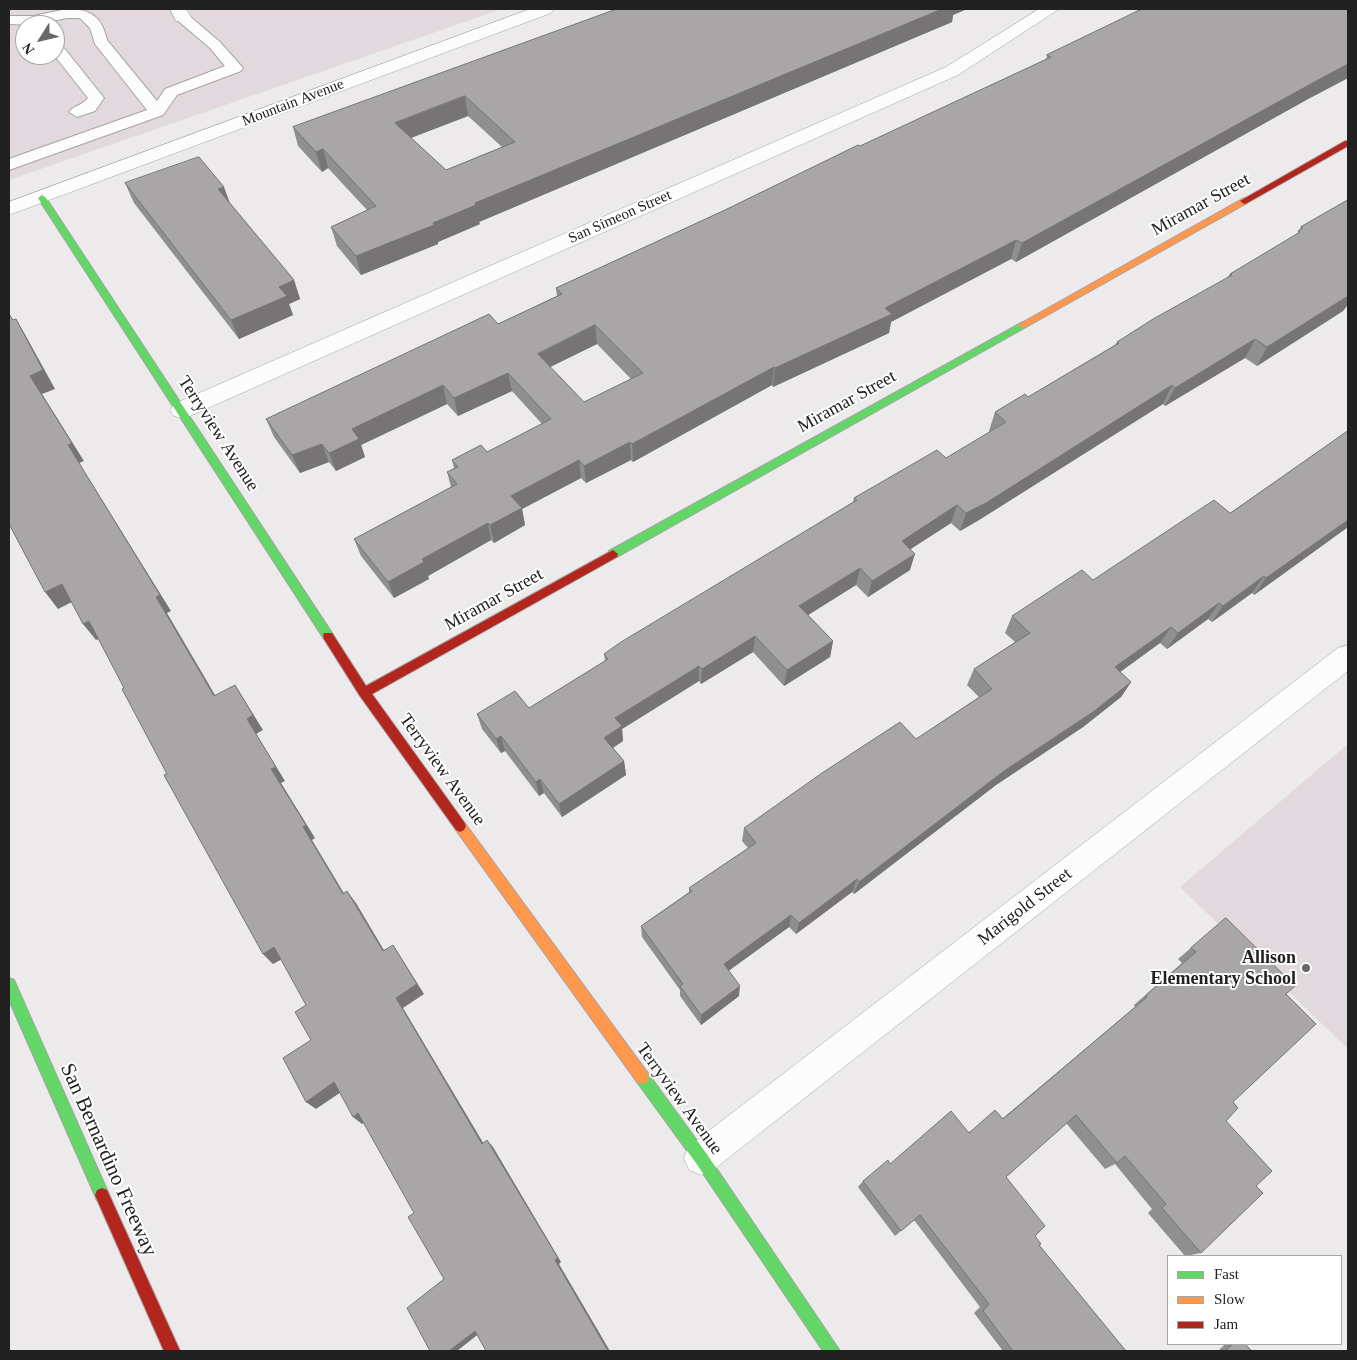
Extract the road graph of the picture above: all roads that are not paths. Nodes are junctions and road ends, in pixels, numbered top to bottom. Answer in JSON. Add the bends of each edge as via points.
{"nodes":[{"id":1,"x":545,"y":9,"type":"edge"},
{"id":2,"x":1050,"y":9,"type":"edge"},
{"id":3,"x":180,"y":13,"type":"edge"},
{"id":4,"x":52,"y":15,"type":"edge"},
{"id":5,"x":65,"y":59,"type":"edge"},
{"id":6,"x":77,"y":112,"type":"dead end"},
{"id":7,"x":157,"y":112,"type":"junction"},
{"id":8,"x":1348,"y":143,"type":"edge"},
{"id":9,"x":9,"y":166,"type":"edge"},
{"id":10,"x":42,"y":198,"type":"junction"},
{"id":11,"x":9,"y":209,"type":"edge"},
{"id":12,"x":182,"y":410,"type":"junction"},
{"id":13,"x":1348,"y":656,"type":"edge"},
{"id":14,"x":364,"y":693,"type":"junction"},
{"id":15,"x":9,"y":984,"type":"edge"},
{"id":16,"x":701,"y":1158,"type":"junction"},
{"id":17,"x":172,"y":1351,"type":"edge"},
{"id":18,"x":832,"y":1351,"type":"edge"}],
"edges":[{"from":1,"to":10,"type":"street","name":"Mountain Avenue"},
{"from":2,"to":12,"type":"street","name":"San Simeon Street","via":[[952,71]]},
{"from":3,"to":7,"type":"lane","via":[[235,68],[171,92]]},
{"from":4,"to":7,"type":"lane","via":[[69,12],[89,16],[99,28],[100,41]]},
{"from":5,"to":6,"type":"lane","via":[[96,98],[89,108]]},
{"from":7,"to":9,"type":"lane"},
{"from":8,"to":14,"type":"main road","name":"Miramar Street"},
{"from":10,"to":11,"type":"street","name":"Mountain Avenue"},
{"from":10,"to":12,"type":"main road","name":"Terryview Avenue"},
{"from":12,"to":14,"type":"main road","name":"Terryview Avenue"},
{"from":13,"to":16,"type":"street","name":"Marigold Street"},
{"from":14,"to":16,"type":"main road","name":"Terryview Avenue"},
{"from":15,"to":17,"type":"main road","name":"San Bernardino Freeway"},
{"from":16,"to":18,"type":"main road","name":"Terryview Avenue"}]}
